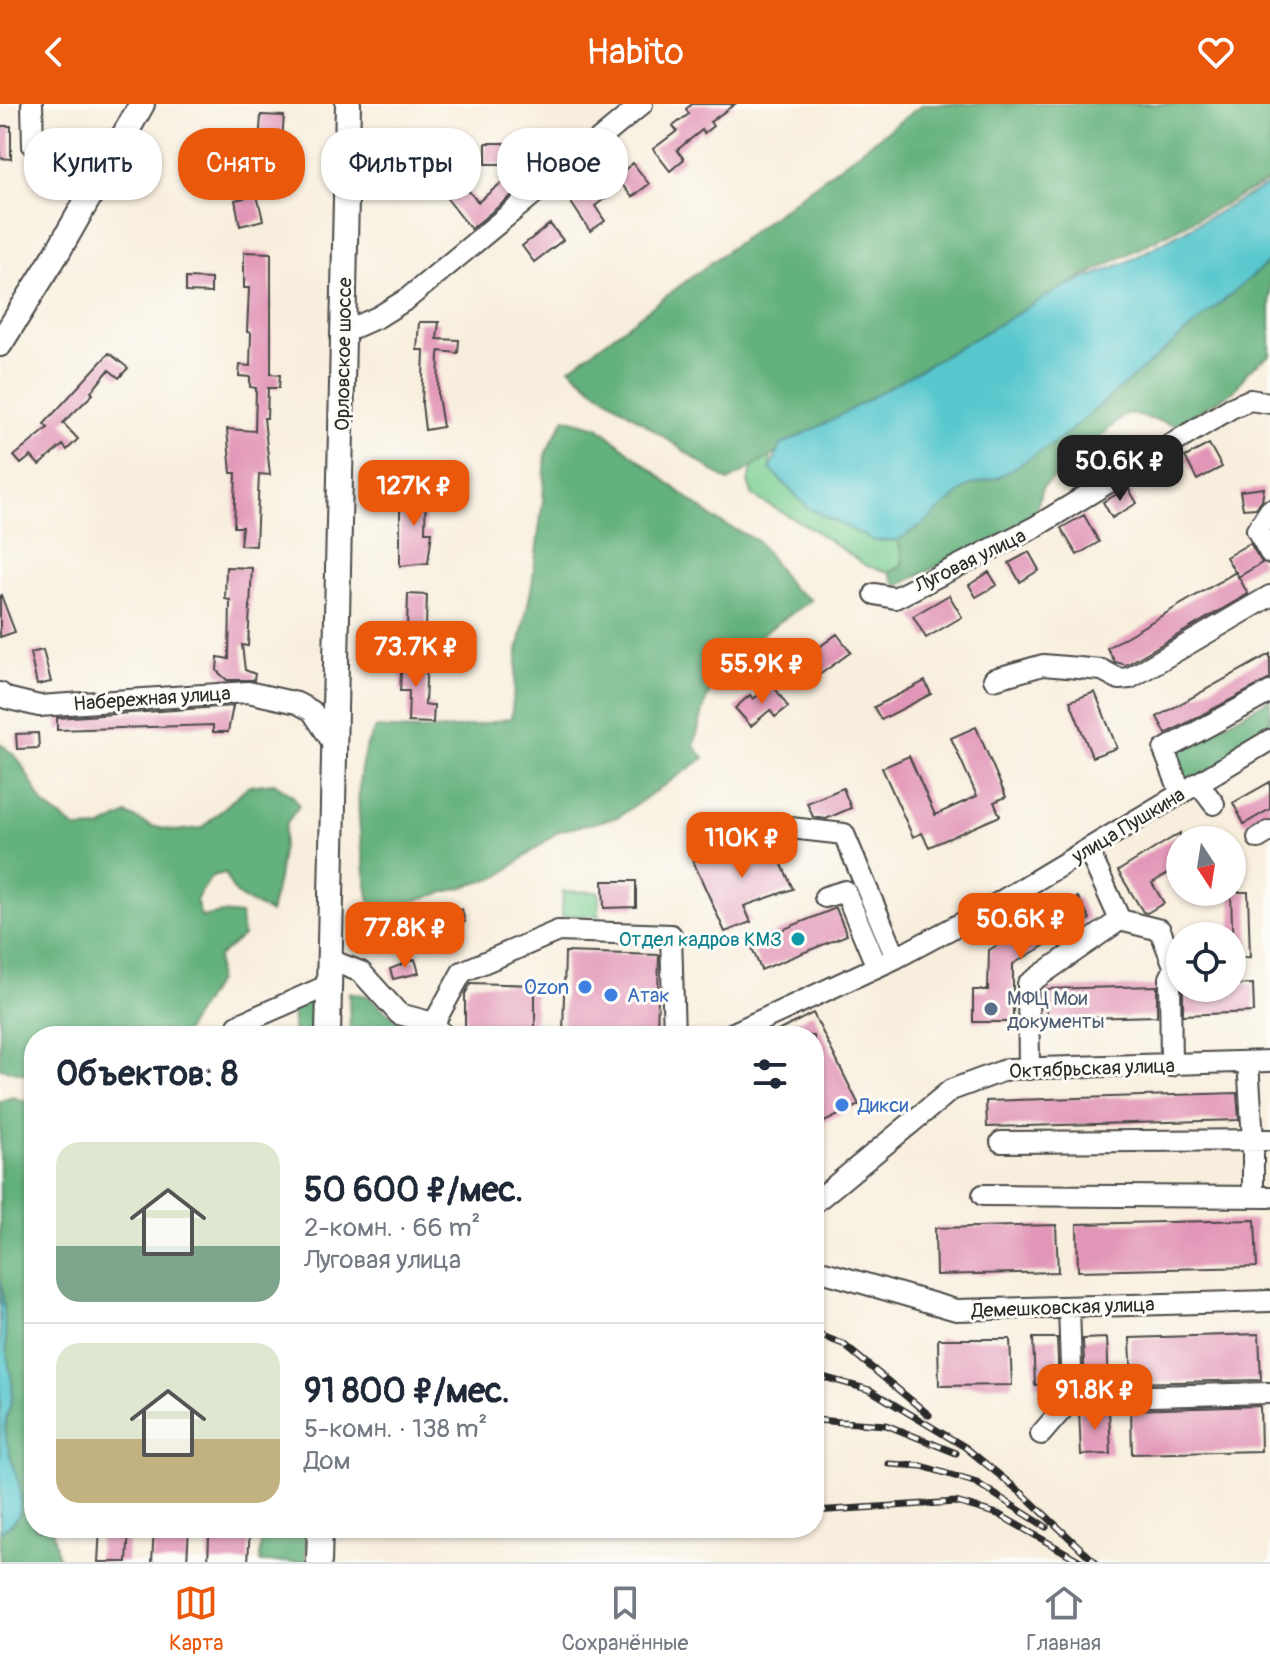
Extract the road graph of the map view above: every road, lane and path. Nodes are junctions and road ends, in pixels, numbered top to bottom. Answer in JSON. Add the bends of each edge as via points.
{"nodes":[{"id":1,"x":32,"y":104,"type":"edge"},
{"id":2,"x":142,"y":104,"type":"edge"},
{"id":3,"x":348,"y":104,"type":"edge"},
{"id":4,"x":642,"y":104,"type":"edge"},
{"id":5,"x":33,"y":128,"type":"edge"},
{"id":6,"x":129,"y":128,"type":"edge"},
{"id":7,"x":87,"y":200,"type":"edge"},
{"id":8,"x":344,"y":332,"type":"junction"},
{"id":9,"x":0,"y":344,"type":"edge"},
{"id":10,"x":1270,"y":403,"type":"edge"},
{"id":11,"x":1270,"y":510,"type":"edge"},
{"id":12,"x":1270,"y":553,"type":"edge"},
{"id":13,"x":875,"y":594,"type":"dead end"},
{"id":14,"x":1270,"y":596,"type":"edge"},
{"id":15,"x":994,"y":679,"type":"dead end"},
{"id":16,"x":1270,"y":692,"type":"edge"},
{"id":17,"x":0,"y":693,"type":"edge"},
{"id":18,"x":1270,"y":740,"type":"edge"},
{"id":19,"x":333,"y":743,"type":"junction"},
{"id":20,"x":1190,"y":788,"type":"junction"},
{"id":21,"x":1214,"y":804,"type":"dead end"},
{"id":22,"x":700,"y":841,"type":"dead end"},
{"id":23,"x":1088,"y":849,"type":"junction"},
{"id":24,"x":825,"y":897,"type":"dead end"},
{"id":25,"x":1120,"y":920,"type":"junction"},
{"id":26,"x":896,"y":958,"type":"junction"},
{"id":27,"x":330,"y":960,"type":"junction"},
{"id":28,"x":877,"y":967,"type":"junction"},
{"id":29,"x":329,"y":985,"type":"junction"},
{"id":30,"x":238,"y":1026,"type":"edge"},
{"id":31,"x":328,"y":1026,"type":"edge"},
{"id":32,"x":429,"y":1026,"type":"edge"},
{"id":33,"x":441,"y":1026,"type":"edge"},
{"id":34,"x":674,"y":1026,"type":"edge"},
{"id":35,"x":749,"y":1026,"type":"edge"},
{"id":36,"x":1270,"y":1061,"type":"edge"},
{"id":37,"x":1248,"y":1062,"type":"junction"},
{"id":38,"x":1171,"y":1066,"type":"junction"},
{"id":39,"x":1029,"y":1069,"type":"junction"},
{"id":40,"x":1262,"y":1140,"type":"edge"},
{"id":41,"x":1001,"y":1142,"type":"dead end"},
{"id":42,"x":824,"y":1195,"type":"edge"},
{"id":43,"x":983,"y":1195,"type":"dead end"},
{"id":44,"x":1262,"y":1197,"type":"edge"},
{"id":45,"x":824,"y":1272,"type":"edge"},
{"id":46,"x":1270,"y":1301,"type":"edge"},
{"id":47,"x":1069,"y":1307,"type":"junction"},
{"id":48,"x":1270,"y":1393,"type":"edge"},
{"id":49,"x":1072,"y":1398,"type":"junction"},
{"id":50,"x":1041,"y":1434,"type":"dead end"},
{"id":51,"x":320,"y":1538,"type":"edge"},
{"id":52,"x":319,"y":1562,"type":"edge"}],
"edges":[{"from":1,"to":5,"type":"street"},
{"from":2,"to":6,"type":"main road"},
{"from":3,"to":8,"type":"main road","name":"Орловское шоссе"},
{"from":4,"to":8,"type":"street","via":[[407,299]]},
{"from":7,"to":9,"type":"main road"},
{"from":8,"to":19,"type":"main road","name":"Орловское шоссе"},
{"from":10,"to":13,"type":"street","name":"Луговая улица","via":[[1250,400],[1231,408],[1035,527],[895,598]]},
{"from":11,"to":12,"type":"street","via":[[1257,530]]},
{"from":14,"to":15,"type":"street","via":[[1130,678],[1043,665]]},
{"from":16,"to":20,"type":"street","via":[[1164,750]]},
{"from":17,"to":19,"type":"street","name":"Набережная улица","via":[[39,706],[248,692],[312,711]]},
{"from":18,"to":20,"type":"street","name":"улица Пушкина"},
{"from":19,"to":27,"type":"main road","name":"Орловское шоссе"},
{"from":20,"to":21,"type":"street"},
{"from":20,"to":23,"type":"street","name":"улица Пушкина"},
{"from":22,"to":26,"type":"street","via":[[773,826],[844,834]]},
{"from":23,"to":25,"type":"street"},
{"from":23,"to":26,"type":"street","name":"улица Пушкина"},
{"from":24,"to":28,"type":"street","via":[[845,891]]},
{"from":25,"to":38,"type":"street","via":[[1160,930],[1175,968],[1170,978]]},
{"from":25,"to":39,"type":"street","via":[[1028,984]]},
{"from":26,"to":28,"type":"street","name":"улица Пушкина"},
{"from":27,"to":29,"type":"main road","name":"Орловское шоссе"},
{"from":27,"to":32,"type":"street","via":[[361,972],[399,1014]]},
{"from":28,"to":35,"type":"street","name":"улица Пушкина"},
{"from":29,"to":30,"type":"street"},
{"from":29,"to":31,"type":"main road","name":"Орловское шоссе"},
{"from":33,"to":34,"type":"street","via":[[462,972],[558,931],[671,935]]},
{"from":36,"to":37,"type":"street","name":"Октябрьская улица"},
{"from":37,"to":38,"type":"street","name":"Октябрьская улица"},
{"from":37,"to":40,"type":"street"},
{"from":38,"to":39,"type":"street","name":"Октябрьская улица"},
{"from":39,"to":42,"type":"street","name":"Октябрьская улица","via":[[1008,1069],[951,1090]]},
{"from":40,"to":41,"type":"street"},
{"from":40,"to":44,"type":"street"},
{"from":43,"to":44,"type":"street"},
{"from":45,"to":47,"type":"street","name":"Демешковская улица","via":[[956,1310]]},
{"from":46,"to":47,"type":"street","name":"Демешковская улица"},
{"from":47,"to":49,"type":"street"},
{"from":48,"to":49,"type":"street"},
{"from":49,"to":50,"type":"street"},
{"from":51,"to":52,"type":"main road"}]}
